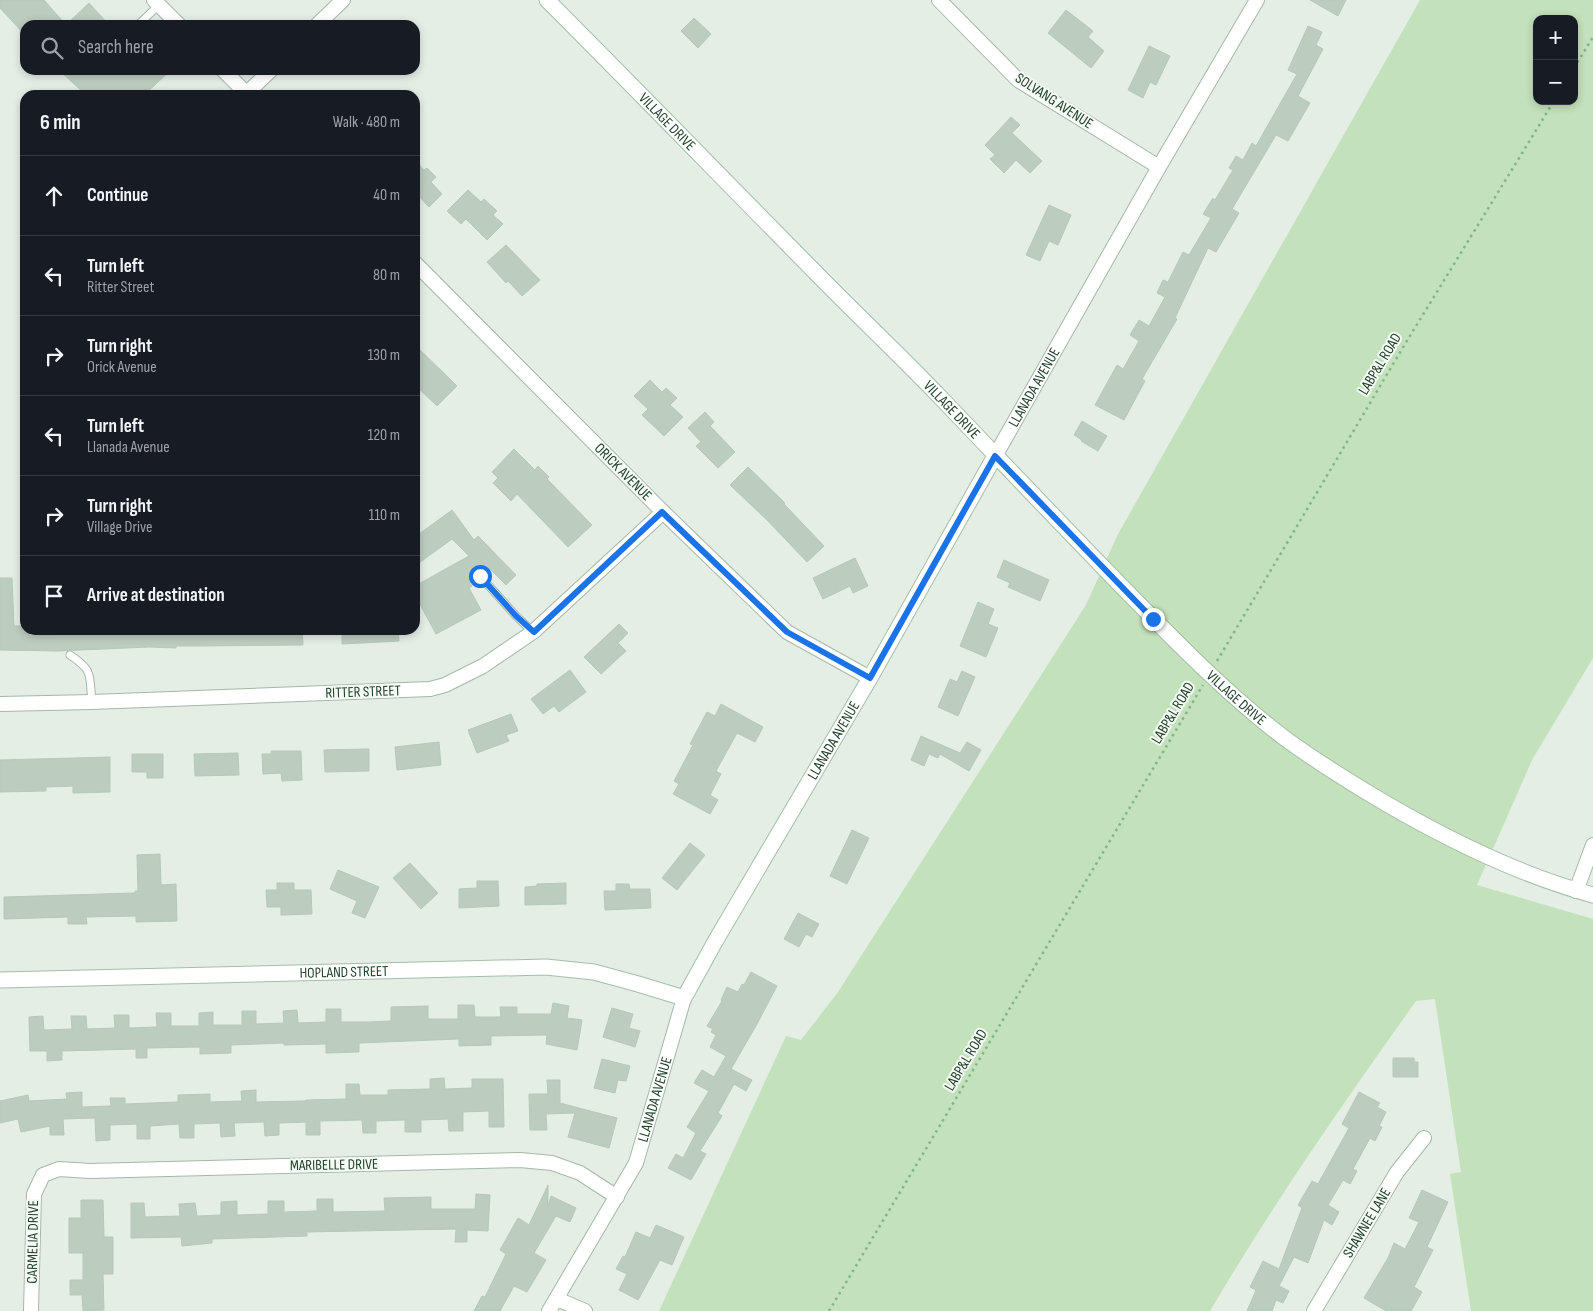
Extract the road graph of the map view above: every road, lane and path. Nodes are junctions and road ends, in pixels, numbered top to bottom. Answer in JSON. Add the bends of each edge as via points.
{"nodes":[{"id":1,"x":343,"y":0,"type":"edge"},
{"id":2,"x":547,"y":0,"type":"edge"},
{"id":3,"x":939,"y":0,"type":"edge"},
{"id":4,"x":1258,"y":0,"type":"edge"},
{"id":5,"x":156,"y":2,"type":"edge"},
{"id":6,"x":142,"y":20,"type":"edge"},
{"id":7,"x":174,"y":20,"type":"edge"},
{"id":8,"x":322,"y":20,"type":"edge"},
{"id":9,"x":1593,"y":37,"type":"edge"},
{"id":10,"x":1578,"y":61,"type":"edge"},
{"id":11,"x":228,"y":75,"type":"edge"},
{"id":12,"x":265,"y":75,"type":"edge"},
{"id":13,"x":243,"y":90,"type":"edge"},
{"id":14,"x":251,"y":90,"type":"edge"},
{"id":15,"x":1552,"y":105,"type":"edge"},
{"id":16,"x":1159,"y":167,"type":"junction"},
{"id":17,"x":420,"y":268,"type":"edge"},
{"id":18,"x":995,"y":456,"type":"junction"},
{"id":19,"x":662,"y":512,"type":"junction"},
{"id":20,"x":480,"y":576,"type":"dead end"},
{"id":21,"x":534,"y":632,"type":"junction"},
{"id":22,"x":70,"y":655,"type":"dead end"},
{"id":23,"x":1209,"y":674,"type":"junction"},
{"id":24,"x":870,"y":678,"type":"junction"},
{"id":25,"x":92,"y":702,"type":"junction"},
{"id":26,"x":0,"y":704,"type":"edge"},
{"id":27,"x":1593,"y":845,"type":"edge"},
{"id":28,"x":1576,"y":891,"type":"junction"},
{"id":29,"x":1593,"y":895,"type":"edge"},
{"id":30,"x":0,"y":980,"type":"edge"},
{"id":31,"x":684,"y":998,"type":"junction"},
{"id":32,"x":1424,"y":1138,"type":"dead end"},
{"id":33,"x":43,"y":1175,"type":"joint"},
{"id":34,"x":617,"y":1197,"type":"junction"},
{"id":35,"x":557,"y":1299,"type":"junction"},
{"id":36,"x":31,"y":1311,"type":"edge"},
{"id":37,"x":549,"y":1311,"type":"edge"},
{"id":38,"x":585,"y":1311,"type":"edge"},
{"id":39,"x":829,"y":1311,"type":"edge"},
{"id":40,"x":1314,"y":1311,"type":"edge"}],
"edges":[{"from":1,"to":8,"type":"street"},
{"from":2,"to":18,"type":"main road","name":"VILLAGE DRIVE"},
{"from":3,"to":16,"type":"street","name":"SOLVANG AVENUE","via":[[1018,80]]},
{"from":4,"to":16,"type":"street","name":"LLANADA AVENUE"},
{"from":5,"to":6,"type":"lane"},
{"from":5,"to":7,"type":"street"},
{"from":9,"to":10,"type":"path"},
{"from":11,"to":13,"type":"street"},
{"from":12,"to":14,"type":"street"},
{"from":15,"to":23,"type":"path","name":"LABP&L ROAD"},
{"from":16,"to":18,"type":"street","name":"LLANADA AVENUE"},
{"from":17,"to":19,"type":"street","name":"ORICK AVENUE"},
{"from":18,"to":23,"type":"main road","name":"VILLAGE DRIVE"},
{"from":18,"to":24,"type":"main road","name":"LLANADA AVENUE"},
{"from":19,"to":21,"type":"street","name":"RITTER STREET"},
{"from":19,"to":24,"type":"street","name":"ORICK AVENUE","via":[[787,632]]},
{"from":20,"to":21,"type":"lane"},
{"from":21,"to":25,"type":"street","name":"RITTER STREET","via":[[483,666],[430,689]]},
{"from":22,"to":25,"type":"lane","via":[[85,665]]},
{"from":23,"to":28,"type":"main road","name":"VILLAGE DRIVE","via":[[1284,737],[1390,806],[1447,838]]},
{"from":23,"to":39,"type":"path","name":"LABP&L ROAD"},
{"from":24,"to":31,"type":"main road","name":"LLANADA AVENUE"},
{"from":25,"to":26,"type":"street","name":"RITTER STREET"},
{"from":27,"to":28,"type":"street"},
{"from":28,"to":29,"type":"main road","name":"VILLAGE DRIVE"},
{"from":30,"to":31,"type":"main road","name":"HOPLAND STREET","via":[[546,967],[594,972]]},
{"from":31,"to":34,"type":"street","name":"LLANADA AVENUE","via":[[636,1163]]},
{"from":32,"to":40,"type":"street","name":"SHAWNEE LANE","via":[[1396,1172]]},
{"from":33,"to":34,"type":"street","name":"MARIBELLE DRIVE","via":[[59,1169],[90,1172],[520,1160],[552,1163],[580,1173]]},
{"from":33,"to":36,"type":"street","name":"CARMELIA DRIVE","via":[[34,1194]]},
{"from":34,"to":35,"type":"street","name":"LLANADA AVENUE"},
{"from":35,"to":37,"type":"street","name":"LLANADA AVENUE"},
{"from":35,"to":38,"type":"street"}]}
